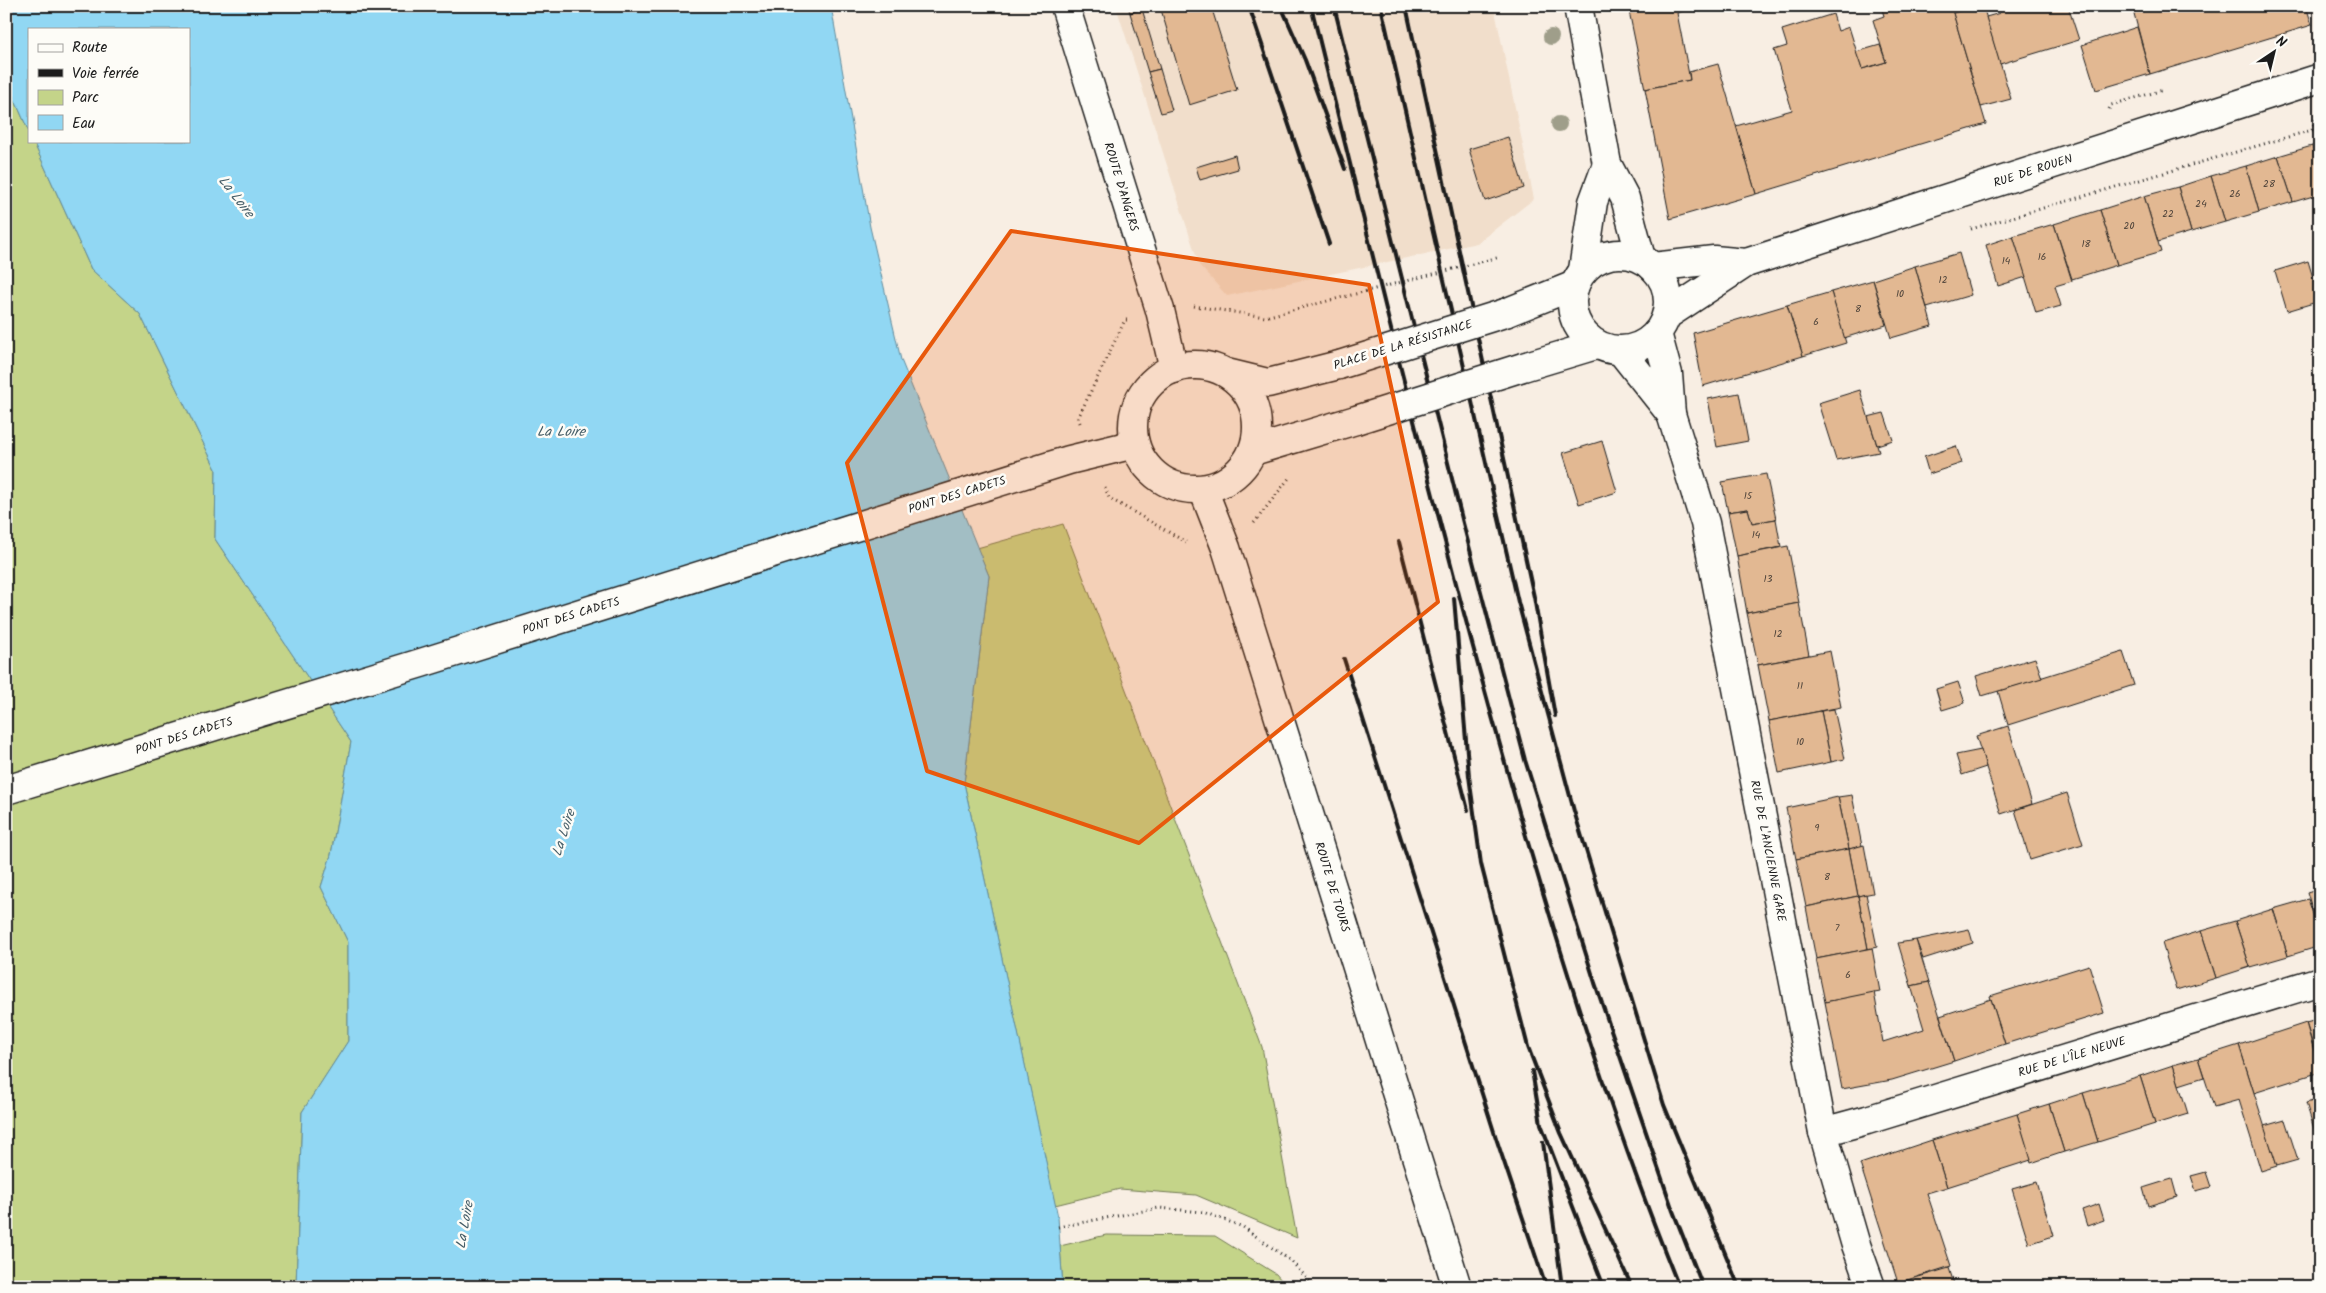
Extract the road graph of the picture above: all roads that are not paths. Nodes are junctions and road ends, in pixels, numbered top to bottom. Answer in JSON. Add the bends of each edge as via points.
{"nodes":[{"id":1,"x":1065,"y":6,"type":"edge"},
{"id":2,"x":1578,"y":6,"type":"edge"},
{"id":3,"x":2320,"y":78,"type":"edge"},
{"id":4,"x":1607,"y":164,"type":"junction"},
{"id":5,"x":1647,"y":263,"type":"junction"},
{"id":6,"x":1746,"y":263,"type":"junction"},
{"id":7,"x":1579,"y":278,"type":"junction"},
{"id":8,"x":1662,"y":324,"type":"junction"},
{"id":9,"x":1608,"y":348,"type":"junction"},
{"id":10,"x":1174,"y":368,"type":"junction"},
{"id":11,"x":1227,"y":373,"type":"junction"},
{"id":12,"x":1671,"y":414,"type":"junction"},
{"id":13,"x":1135,"y":444,"type":"junction"},
{"id":14,"x":1253,"y":451,"type":"junction"},
{"id":15,"x":1203,"y":489,"type":"junction"},
{"id":16,"x":6,"y":790,"type":"edge"},
{"id":17,"x":2320,"y":981,"type":"edge"},
{"id":18,"x":1823,"y":1132,"type":"junction"},
{"id":19,"x":1457,"y":1287,"type":"edge"},
{"id":20,"x":1870,"y":1287,"type":"edge"}],
"edges":[{"from":1,"to":10,"type":"main road","name":"ROUTE D'ANGERS","via":[[1160,310]]},
{"from":2,"to":4,"type":"main road"},
{"from":3,"to":6,"type":"main road","name":"RUE DE ROUEN"},
{"from":4,"to":5,"type":"main road","via":[[1625,198]]},
{"from":4,"to":7,"type":"main road","via":[[1593,202]]},
{"from":5,"to":6,"type":"main road","name":"RUE DE ROUEN","via":[[1714,260]]},
{"from":5,"to":7,"type":"main road","via":[[1620,254],[1605,256],[1594,261]]},
{"from":5,"to":8,"type":"main road","via":[[1660,275],[1667,288],[1669,303]]},
{"from":6,"to":8,"type":"main road","name":"RUE DE ROUEN"},
{"from":7,"to":9,"type":"main road","via":[[1572,303],[1574,317],[1583,333]]},
{"from":7,"to":11,"type":"main road","name":"PLACE DE LA RÉSISTANCE","bridge":true,"via":[[1504,313],[1339,365],[1268,383]]},
{"from":8,"to":9,"type":"main road","via":[[1640,346]]},
{"from":8,"to":12,"type":"main road","name":"RUE DE L'ANCIENNE GARE"},
{"from":9,"to":12,"type":"main road","name":"RUE DE L'ANCIENNE GARE"},
{"from":9,"to":14,"type":"main road","bridge":true,"via":[[1523,367]]},
{"from":10,"to":11,"type":"main road","via":[[1192,365]]},
{"from":10,"to":13,"type":"main road","via":[[1157,378],[1136,407]]},
{"from":11,"to":14,"type":"main road","via":[[1241,385],[1257,416]]},
{"from":12,"to":18,"type":"main road","name":"RUE DE L'ANCIENNE GARE","via":[[1705,523]]},
{"from":13,"to":15,"type":"main road","via":[[1142,460],[1154,474],[1169,483]]},
{"from":13,"to":16,"type":"main road","name":"PONT DES CADETS","via":[[1069,460]]},
{"from":14,"to":15,"type":"main road","via":[[1233,476],[1219,485]]},
{"from":15,"to":19,"type":"main road","name":"ROUTE DE TOURS","via":[[1226,548]]},
{"from":17,"to":18,"type":"main road","name":"RUE DE L'ÎLE NEUVE"},
{"from":18,"to":20,"type":"main road","name":"RUE DE L'ANCIENNE GARE"}]}
